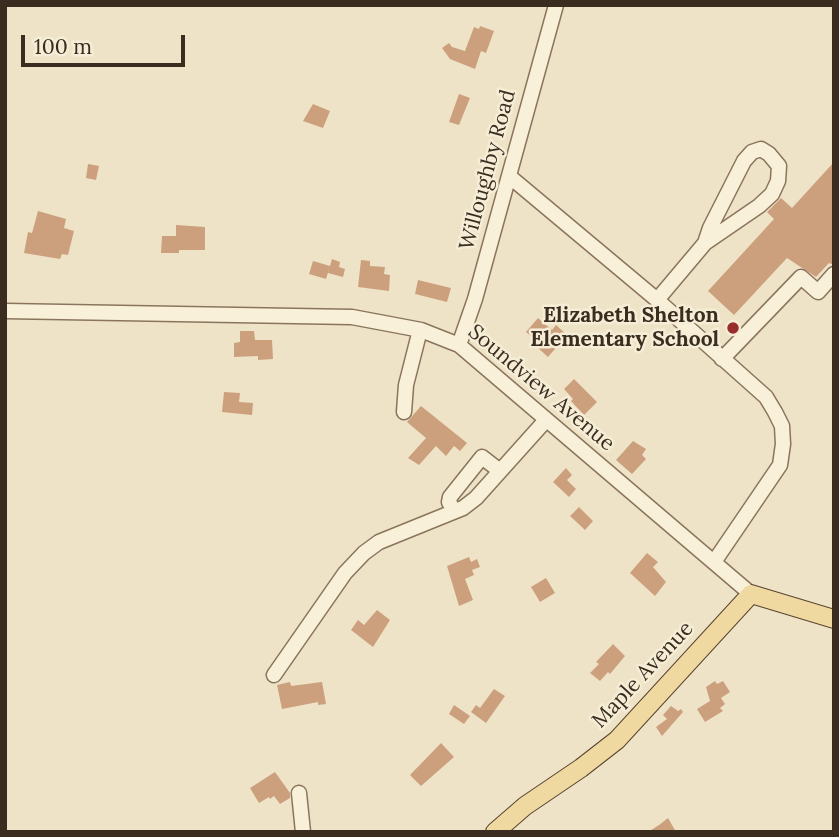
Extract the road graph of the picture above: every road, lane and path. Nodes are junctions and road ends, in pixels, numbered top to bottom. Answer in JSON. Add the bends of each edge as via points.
{"nodes":[{"id":1,"x":556,"y":5,"type":"edge"},
{"id":2,"x":509,"y":176,"type":"junction"},
{"id":3,"x":705,"y":243,"type":"junction"},
{"id":4,"x":834,"y":275,"type":"edge"},
{"id":5,"x":657,"y":300,"type":"junction"},
{"id":6,"x":5,"y":312,"type":"edge"},
{"id":7,"x":420,"y":330,"type":"junction"},
{"id":8,"x":459,"y":345,"type":"junction"},
{"id":9,"x":722,"y":359,"type":"junction"},
{"id":10,"x":404,"y":412,"type":"dead end"},
{"id":11,"x":546,"y":420,"type":"junction"},
{"id":12,"x":500,"y":471,"type":"junction"},
{"id":13,"x":454,"y":511,"type":"junction"},
{"id":14,"x":714,"y":562,"type":"junction"},
{"id":15,"x":751,"y":594,"type":"junction"},
{"id":16,"x":832,"y":615,"type":"edge"},
{"id":17,"x":274,"y":675,"type":"dead end"},
{"id":18,"x":299,"y":793,"type":"dead end"},
{"id":19,"x":303,"y":832,"type":"edge"},
{"id":20,"x":495,"y":832,"type":"edge"}],
"edges":[{"from":1,"to":2,"type":"street","name":"Willoughby Road"},
{"from":2,"to":5,"type":"street"},
{"from":2,"to":8,"type":"street","name":"Willoughby Road"},
{"from":3,"to":3,"type":"street","via":[[772,194],[779,166],[769,154],[761,149],[744,161]]},
{"from":3,"to":5,"type":"street"},
{"from":4,"to":9,"type":"street","via":[[818,292],[801,277]]},
{"from":5,"to":9,"type":"street"},
{"from":6,"to":7,"type":"street","name":"Soundview Avenue","via":[[352,317]]},
{"from":7,"to":8,"type":"street","name":"Soundview Avenue"},
{"from":7,"to":10,"type":"street"},
{"from":8,"to":11,"type":"street","name":"Soundview Avenue"},
{"from":9,"to":14,"type":"street","via":[[766,397],[782,426],[783,444],[770,482]]},
{"from":11,"to":12,"type":"street"},
{"from":11,"to":14,"type":"street","name":"Soundview Avenue"},
{"from":12,"to":13,"type":"street","via":[[476,498]]},
{"from":12,"to":13,"type":"street","via":[[482,457],[450,497]]},
{"from":13,"to":17,"type":"street","via":[[379,541],[364,553]]},
{"from":14,"to":15,"type":"street","name":"Soundview Avenue"},
{"from":15,"to":16,"type":"main road","name":"Soundview Avenue"},
{"from":15,"to":20,"type":"main road","name":"Maple Avenue","via":[[617,740]]},
{"from":18,"to":19,"type":"street"}]}
